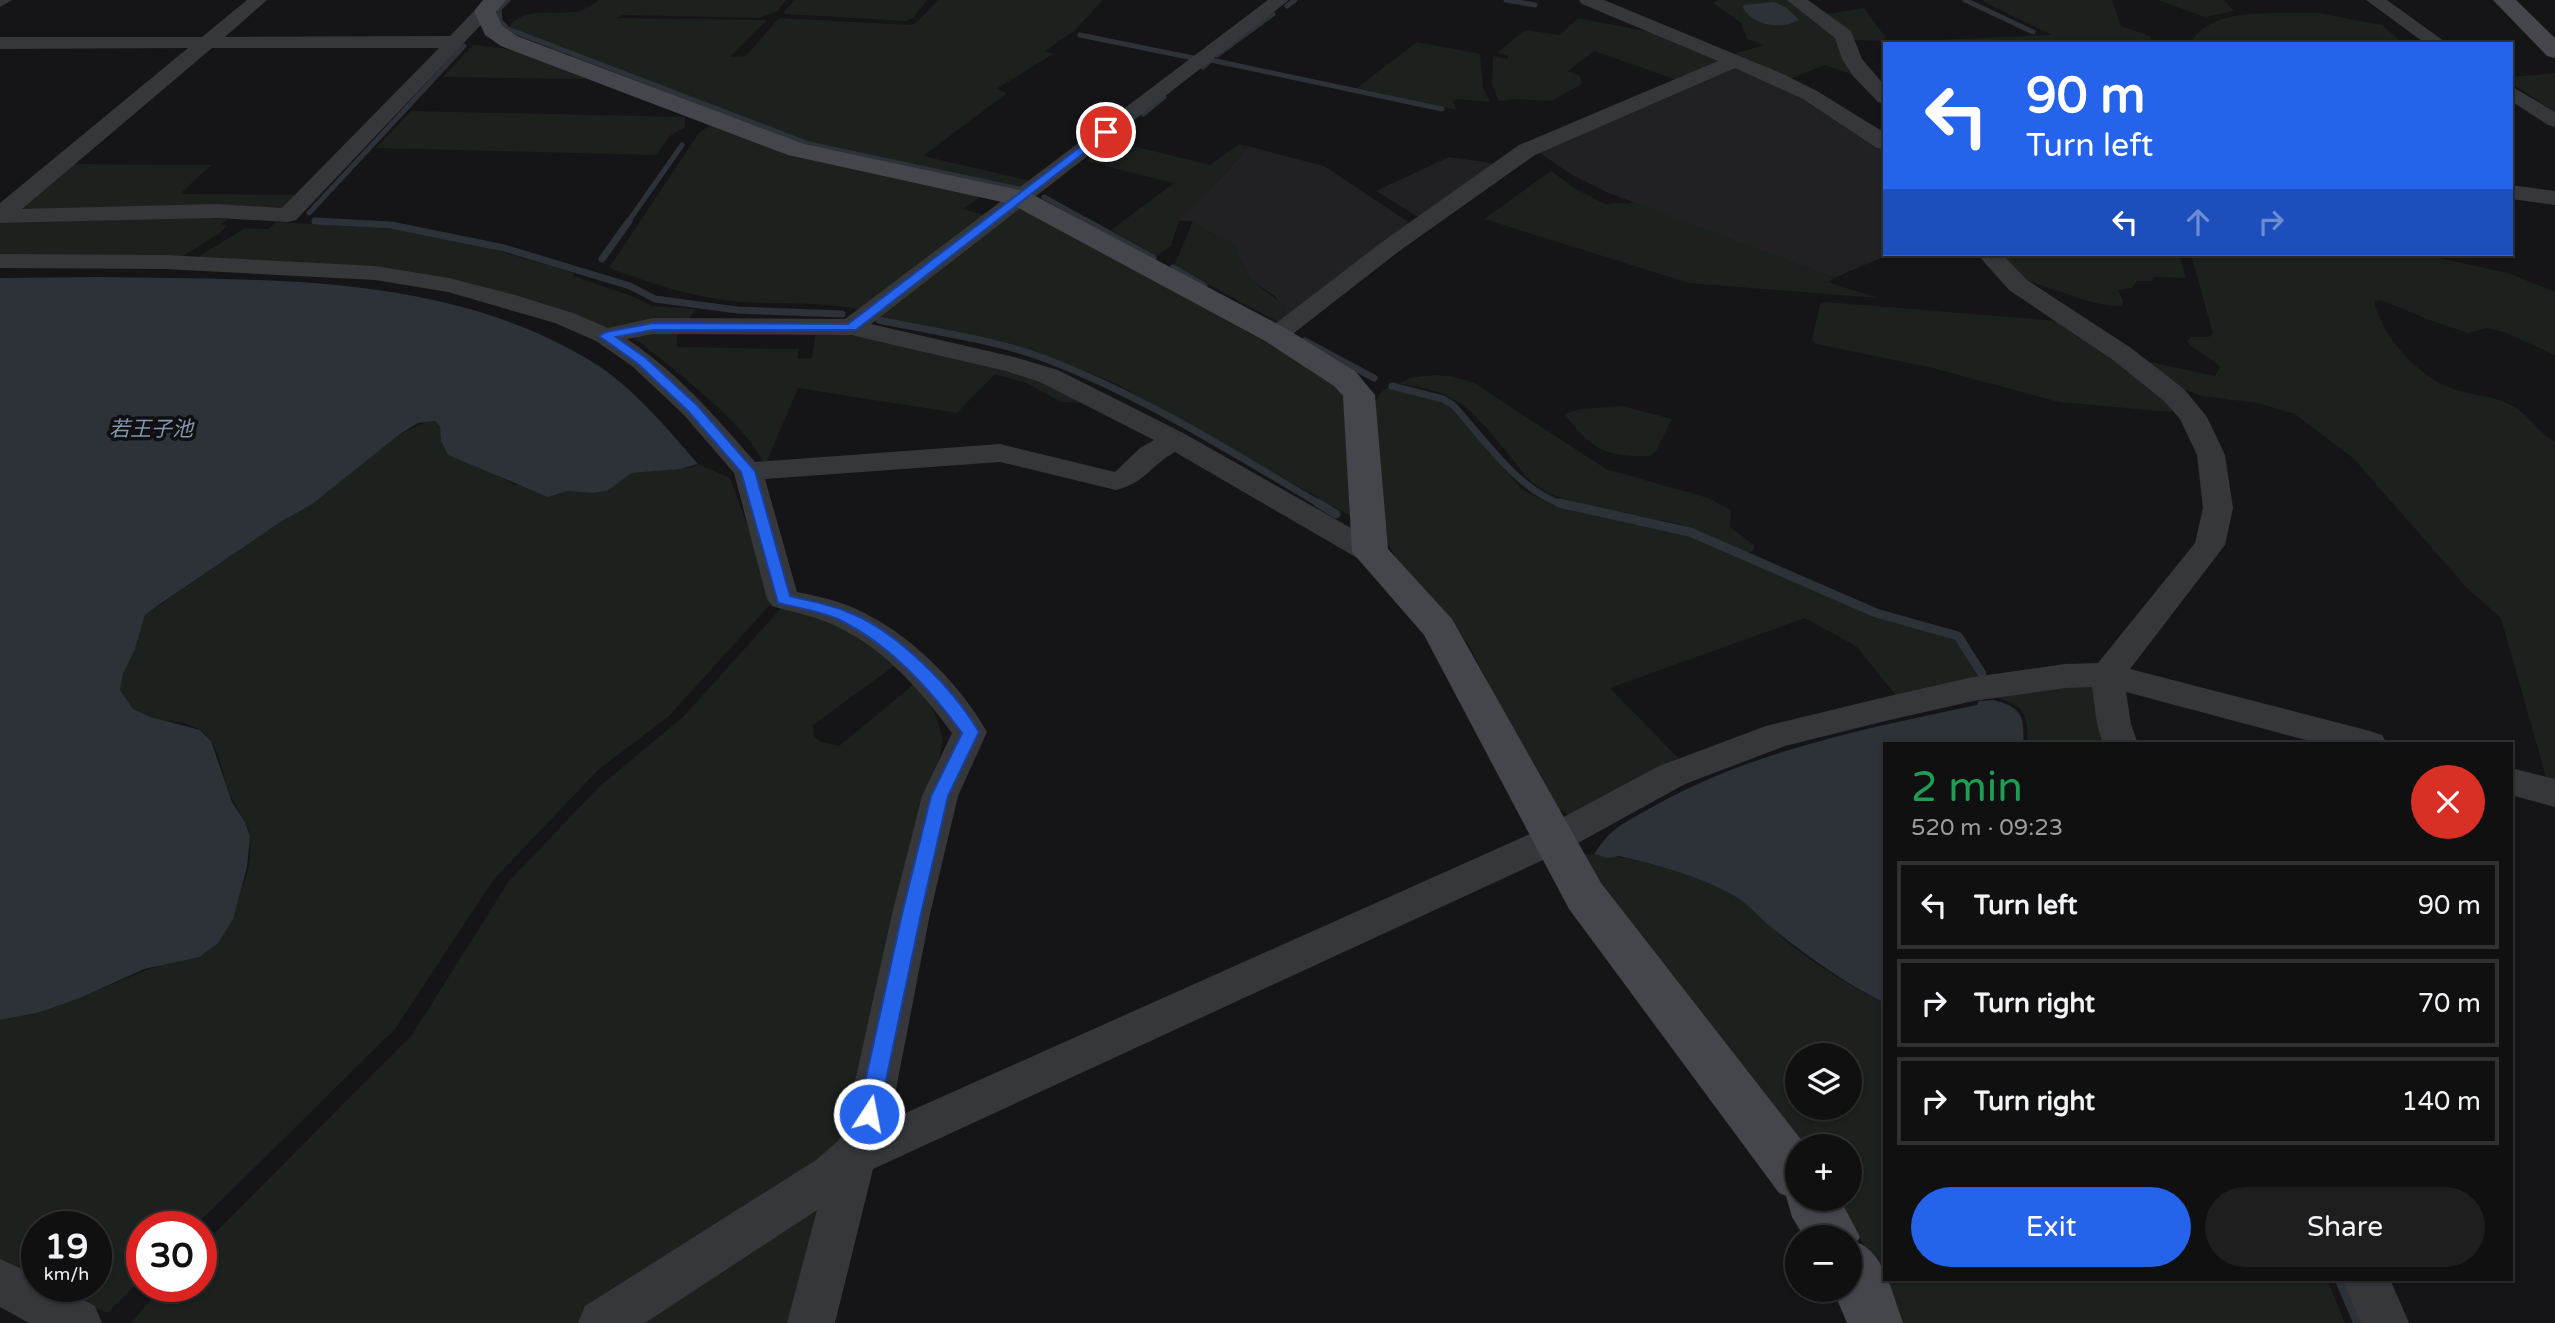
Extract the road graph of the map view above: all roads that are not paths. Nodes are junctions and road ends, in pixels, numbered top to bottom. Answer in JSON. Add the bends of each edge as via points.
{"nodes":[{"id":1,"x":245,"y":0,"type":"edge"},
{"id":2,"x":258,"y":0,"type":"edge"},
{"id":3,"x":1280,"y":0,"type":"edge"},
{"id":4,"x":1588,"y":0,"type":"edge"},
{"id":5,"x":1796,"y":0,"type":"edge"},
{"id":6,"x":2375,"y":0,"type":"edge"},
{"id":7,"x":2504,"y":0,"type":"edge"},
{"id":8,"x":490,"y":6,"type":"edge"},
{"id":9,"x":455,"y":42,"type":"junction"},
{"id":10,"x":2436,"y":42,"type":"edge"},
{"id":11,"x":0,"y":43,"type":"edge"},
{"id":12,"x":202,"y":43,"type":"junction"},
{"id":13,"x":2555,"y":51,"type":"edge"},
{"id":14,"x":1737,"y":60,"type":"junction"},
{"id":15,"x":2513,"y":93,"type":"edge"},
{"id":16,"x":1810,"y":95,"type":"junction"},
{"id":17,"x":1883,"y":97,"type":"edge"},
{"id":18,"x":1883,"y":99,"type":"edge"},
{"id":19,"x":2555,"y":121,"type":"edge"},
{"id":20,"x":1883,"y":143,"type":"edge"},
{"id":21,"x":2513,"y":192,"type":"edge"},
{"id":22,"x":1019,"y":198,"type":"junction"},
{"id":23,"x":2555,"y":198,"type":"edge"},
{"id":24,"x":0,"y":215,"type":"edge"},
{"id":25,"x":1991,"y":256,"type":"edge"},
{"id":26,"x":0,"y":261,"type":"edge"},
{"id":27,"x":851,"y":327,"type":"junction"},
{"id":28,"x":1276,"y":335,"type":"junction"},
{"id":29,"x":606,"y":336,"type":"junction"},
{"id":30,"x":1175,"y":440,"type":"junction"},
{"id":31,"x":748,"y":471,"type":"junction"},
{"id":32,"x":1370,"y":552,"type":"junction"},
{"id":33,"x":2107,"y":675,"type":"junction"},
{"id":34,"x":2120,"y":742,"type":"edge"},
{"id":35,"x":2362,"y":742,"type":"edge"},
{"id":36,"x":2513,"y":782,"type":"edge"},
{"id":37,"x":2555,"y":793,"type":"edge"},
{"id":38,"x":1554,"y":839,"type":"junction"},
{"id":39,"x":854,"y":1156,"type":"junction"},
{"id":40,"x":1785,"y":1160,"type":"edge"},
{"id":41,"x":2367,"y":1281,"type":"edge"},
{"id":42,"x":0,"y":1282,"type":"edge"},
{"id":43,"x":1862,"y":1287,"type":"edge"},
{"id":44,"x":78,"y":1323,"type":"edge"},
{"id":45,"x":602,"y":1323,"type":"edge"},
{"id":46,"x":810,"y":1323,"type":"edge"},
{"id":47,"x":1875,"y":1323,"type":"edge"},
{"id":48,"x":2385,"y":1323,"type":"edge"}],
"edges":[{"from":1,"to":12,"type":"street"},
{"from":2,"to":12,"type":"street"},
{"from":3,"to":22,"type":"street"},
{"from":4,"to":14,"type":"street"},
{"from":5,"to":17,"type":"street","via":[[1844,35],[1856,65]]},
{"from":6,"to":10,"type":"street"},
{"from":7,"to":13,"type":"street"},
{"from":8,"to":9,"type":"street"},
{"from":8,"to":22,"type":"street","via":[[493,30],[509,41],[797,150]]},
{"from":9,"to":12,"type":"street"},
{"from":9,"to":24,"type":"street","via":[[288,215],[216,211]]},
{"from":11,"to":12,"type":"street"},
{"from":12,"to":24,"type":"street"},
{"from":14,"to":16,"type":"street"},
{"from":14,"to":28,"type":"street","via":[[1527,150]]},
{"from":15,"to":19,"type":"street"},
{"from":16,"to":18,"type":"street"},
{"from":16,"to":20,"type":"street"},
{"from":21,"to":23,"type":"street"},
{"from":22,"to":27,"type":"street"},
{"from":22,"to":28,"type":"street"},
{"from":25,"to":33,"type":"street","via":[[2018,285],[2122,354],[2174,395],[2193,417],[2211,455],[2218,508],[2210,545]]},
{"from":26,"to":29,"type":"street","via":[[165,262],[375,273],[506,300]]},
{"from":27,"to":29,"type":"street","via":[[653,327]]},
{"from":27,"to":30,"type":"street","via":[[1049,376]]},
{"from":28,"to":32,"type":"street","via":[[1345,379],[1359,395]]},
{"from":29,"to":31,"type":"street","via":[[641,360],[693,408]]},
{"from":30,"to":31,"type":"street","via":[[1116,481],[1000,453]]},
{"from":30,"to":32,"type":"street"},
{"from":31,"to":39,"type":"street","via":[[783,599],[843,615],[878,635],[946,698],[970,732],[940,796],[865,1135]]},
{"from":32,"to":38,"type":"street","via":[[1439,628]]},
{"from":33,"to":34,"type":"street"},
{"from":33,"to":35,"type":"street"},
{"from":33,"to":38,"type":"street","via":[[1973,689],[1778,735],[1672,775]]},
{"from":36,"to":37,"type":"street"},
{"from":38,"to":39,"type":"street"},
{"from":38,"to":40,"type":"street","via":[[1585,896]]},
{"from":39,"to":45,"type":"street","via":[[832,1175]]},
{"from":39,"to":46,"type":"street"},
{"from":41,"to":48,"type":"street"},
{"from":42,"to":44,"type":"street"},
{"from":43,"to":47,"type":"street"}]}
